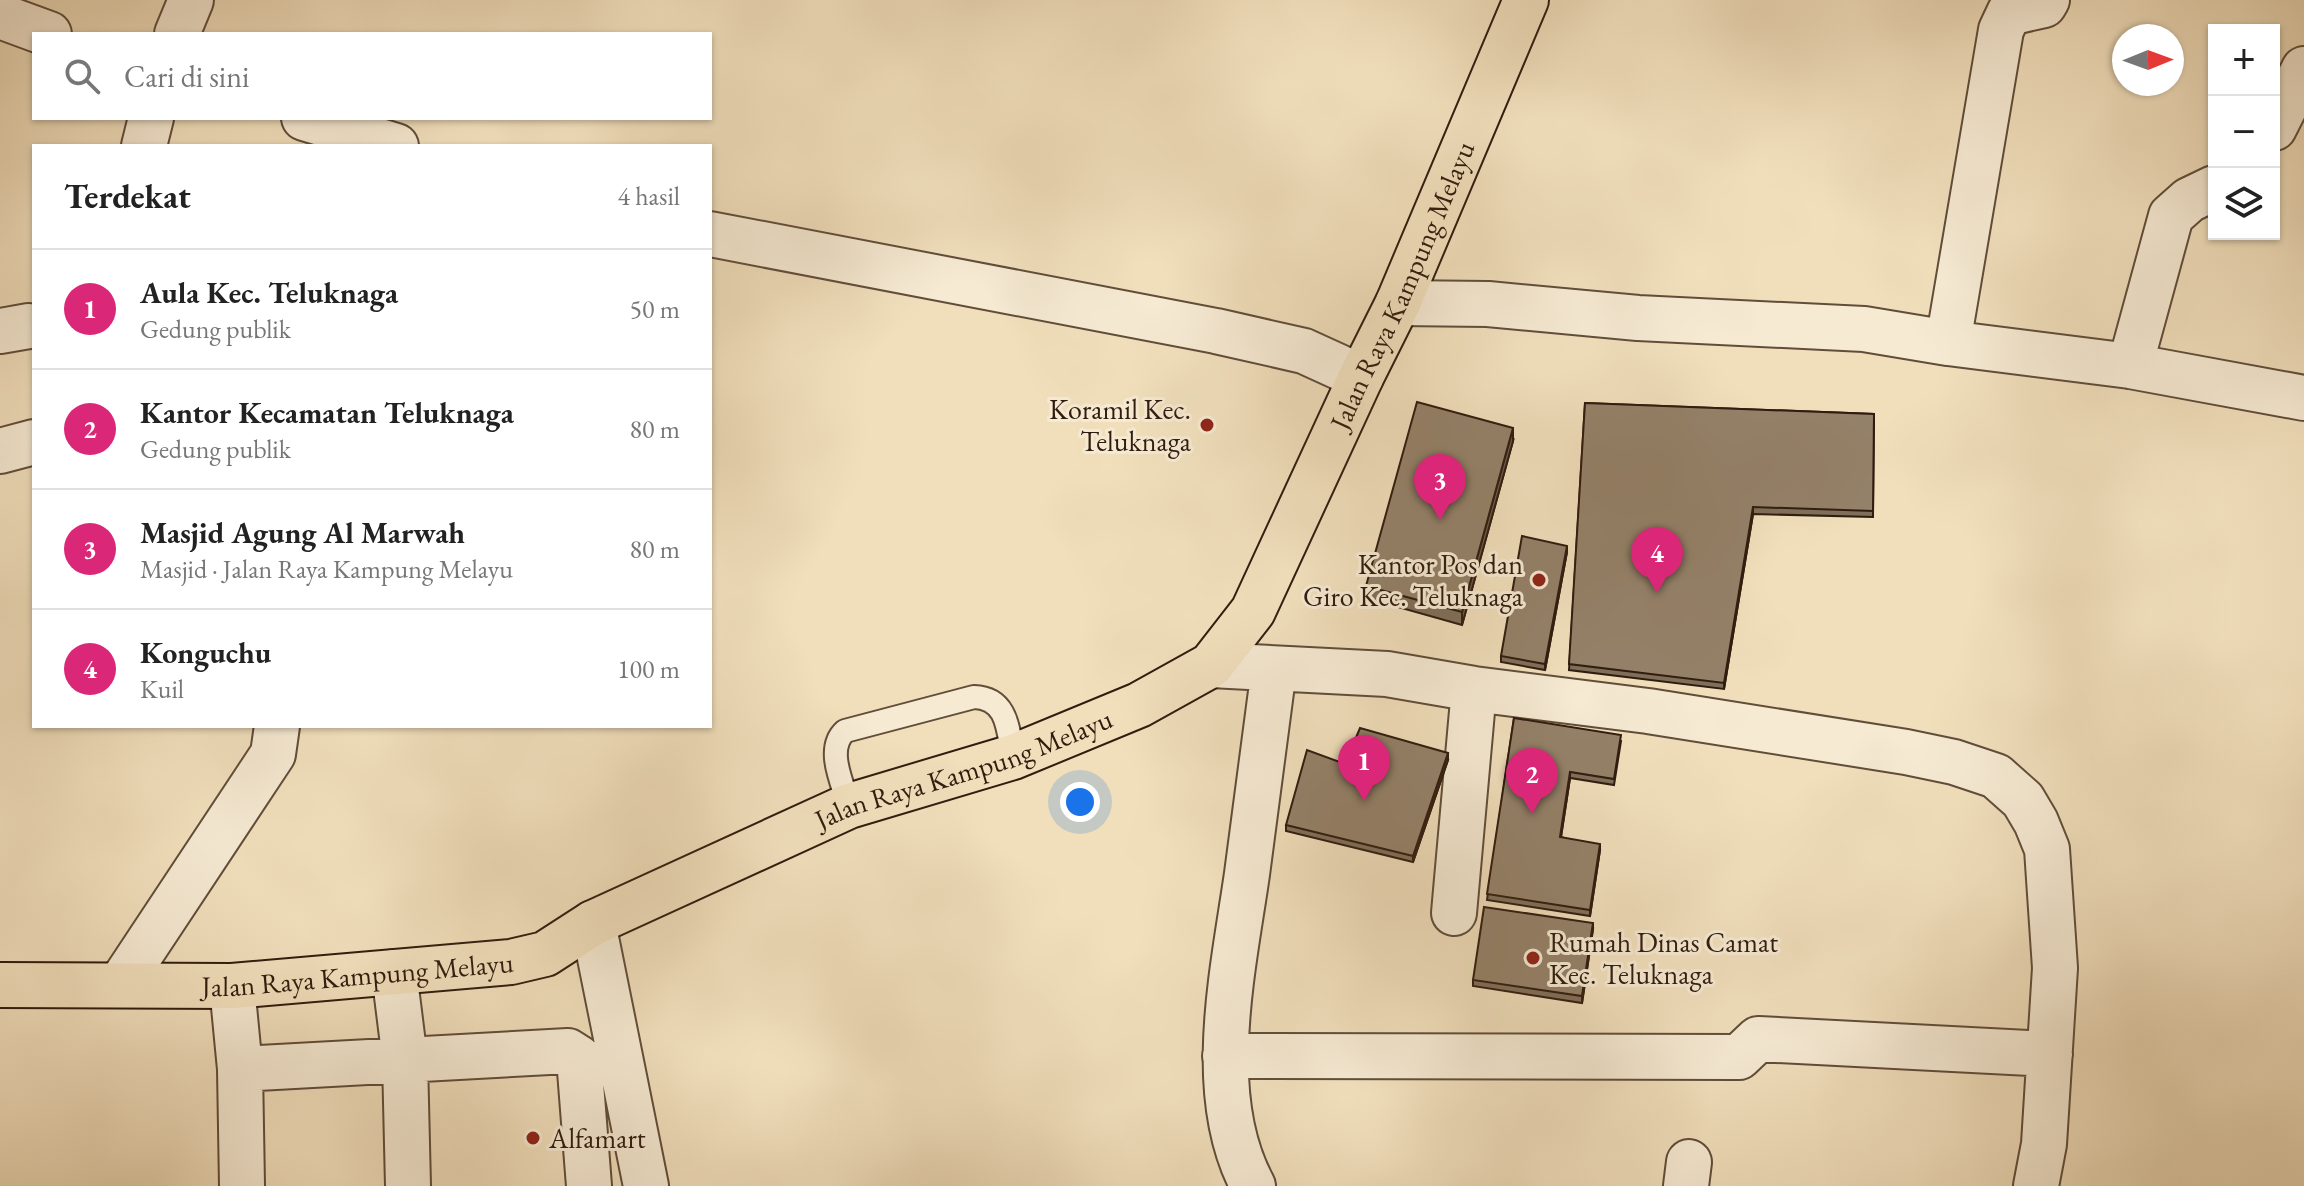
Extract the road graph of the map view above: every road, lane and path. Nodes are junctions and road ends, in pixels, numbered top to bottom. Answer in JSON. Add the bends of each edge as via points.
{"nodes":[{"id":1,"x":191,"y":0,"type":"edge"},
{"id":2,"x":1526,"y":0,"type":"edge"},
{"id":3,"x":2047,"y":0,"type":"edge"},
{"id":4,"x":0,"y":16,"type":"edge"},
{"id":5,"x":44,"y":32,"type":"edge"},
{"id":6,"x":178,"y":32,"type":"edge"},
{"id":7,"x":2304,"y":69,"type":"edge"},
{"id":8,"x":2280,"y":116,"type":"edge"},
{"id":9,"x":150,"y":120,"type":"edge"},
{"id":10,"x":311,"y":120,"type":"edge"},
{"id":11,"x":144,"y":144,"type":"edge"},
{"id":12,"x":389,"y":144,"type":"edge"},
{"id":13,"x":2208,"y":191,"type":"edge"},
{"id":14,"x":712,"y":234,"type":"edge"},
{"id":15,"x":1398,"y":303,"type":"junction"},
{"id":16,"x":1948,"y":343,"type":"junction"},
{"id":17,"x":2130,"y":366,"type":"junction"},
{"id":18,"x":1361,"y":377,"type":"junction"},
{"id":19,"x":2304,"y":398,"type":"edge"},
{"id":20,"x":32,"y":443,"type":"edge"},
{"id":21,"x":0,"y":451,"type":"edge"},
{"id":22,"x":1211,"y":665,"type":"junction"},
{"id":23,"x":1274,"y":669,"type":"junction"},
{"id":24,"x":1474,"y":689,"type":"junction"},
{"id":25,"x":277,"y":728,"type":"edge"},
{"id":26,"x":1013,"y":757,"type":"junction"},
{"id":27,"x":849,"y":806,"type":"junction"},
{"id":28,"x":1454,"y":913,"type":"dead end"},
{"id":29,"x":593,"y":923,"type":"junction"},
{"id":30,"x":394,"y":972,"type":"junction"},
{"id":31,"x":0,"y":985,"type":"edge"},
{"id":32,"x":120,"y":985,"type":"junction"},
{"id":33,"x":232,"y":986,"type":"junction"},
{"id":34,"x":2050,"y":1054,"type":"junction"},
{"id":35,"x":1225,"y":1056,"type":"junction"},
{"id":36,"x":405,"y":1060,"type":"junction"},
{"id":37,"x":240,"y":1069,"type":"junction"},
{"id":38,"x":242,"y":1186,"type":"edge"},
{"id":39,"x":408,"y":1186,"type":"edge"},
{"id":40,"x":589,"y":1186,"type":"edge"},
{"id":41,"x":646,"y":1186,"type":"edge"},
{"id":42,"x":1253,"y":1186,"type":"edge"},
{"id":43,"x":2036,"y":1186,"type":"edge"}],
"edges":[{"from":1,"to":6,"type":"street"},
{"from":2,"to":15,"type":"main road","name":"Jalan Raya Kampung Melayu"},
{"from":3,"to":16,"type":"street","via":[[2009,13],[2001,30]]},
{"from":4,"to":5,"type":"street"},
{"from":7,"to":8,"type":"street"},
{"from":9,"to":11,"type":"street"},
{"from":10,"to":12,"type":"street"},
{"from":13,"to":17,"type":"street","via":[[2171,216]]},
{"from":14,"to":18,"type":"street","via":[[1229,334],[1304,351]]},
{"from":15,"to":16,"type":"street","via":[[1488,304],[1638,318],[1864,329]]},
{"from":15,"to":18,"type":"main road","name":"Jalan Raya Kampung Melayu"},
{"from":16,"to":17,"type":"street"},
{"from":17,"to":19,"type":"street"},
{"from":18,"to":22,"type":"main road","name":"Jalan Raya Kampung Melayu","via":[[1253,611]]},
{"from":20,"to":21,"type":"street"},
{"from":22,"to":23,"type":"street"},
{"from":22,"to":26,"type":"main road","name":"Jalan Raya Kampung Melayu","via":[[1139,705]]},
{"from":23,"to":24,"type":"street","via":[[1387,674]]},
{"from":23,"to":35,"type":"street"},
{"from":24,"to":28,"type":"street"},
{"from":24,"to":34,"type":"street","via":[[1906,752],[1996,776],[2023,800],[2047,849],[2055,968]]},
{"from":25,"to":32,"type":"street","via":[[273,754]]},
{"from":26,"to":27,"type":"main road","name":"Jalan Raya Kampung Melayu"},
{"from":26,"to":27,"type":"lane","via":[[1006,716],[984,697],[845,731],[835,754]]},
{"from":27,"to":29,"type":"main road","name":"Jalan Raya Kampung Melayu"},
{"from":29,"to":30,"type":"main road","name":"Jalan Raya Kampung Melayu","via":[[545,954]]},
{"from":29,"to":41,"type":"street"},
{"from":30,"to":33,"type":"main road","name":"Jalan Raya Kampung Melayu"},
{"from":30,"to":36,"type":"street"},
{"from":31,"to":32,"type":"main road","name":"Jalan Raya Kampung Melayu"},
{"from":32,"to":33,"type":"main road","name":"Jalan Raya Kampung Melayu"},
{"from":33,"to":37,"type":"street"},
{"from":34,"to":35,"type":"street","via":[[1758,1039],[1739,1057]]},
{"from":34,"to":43,"type":"street"},
{"from":35,"to":42,"type":"street","via":[[1236,1144]]},
{"from":36,"to":37,"type":"street"},
{"from":36,"to":39,"type":"street"},
{"from":36,"to":40,"type":"street","via":[[573,1053],[579,1058]]},
{"from":37,"to":38,"type":"street"}]}
